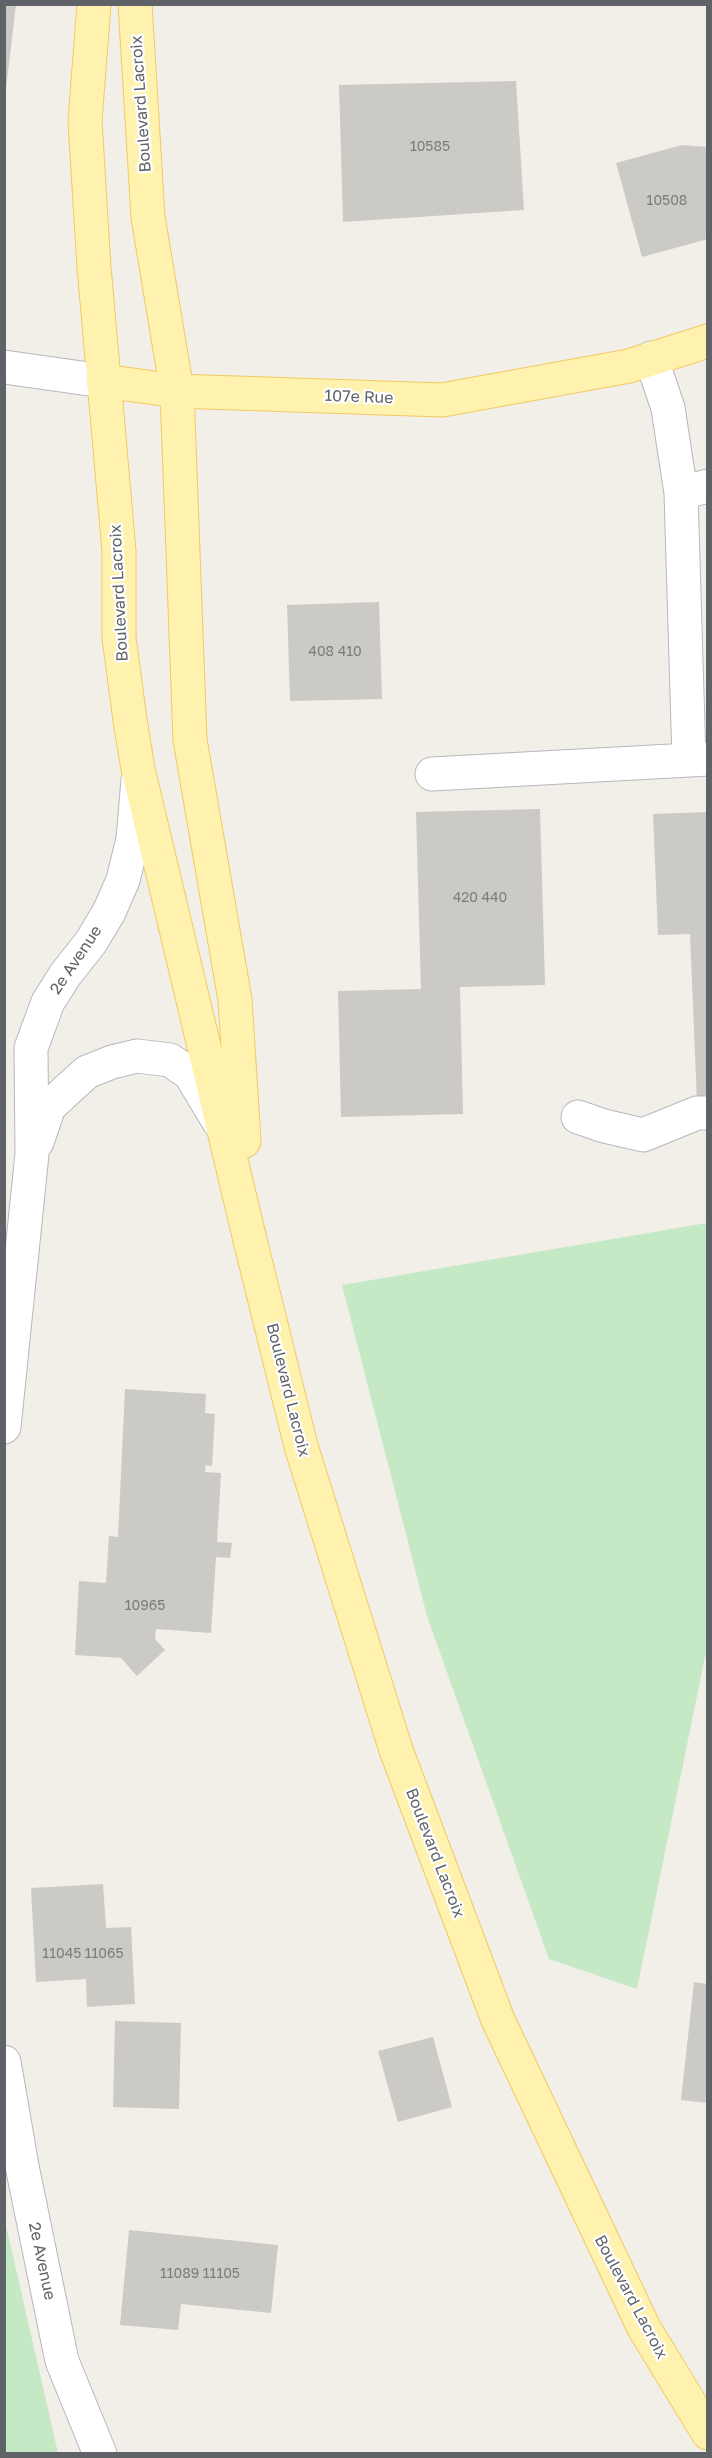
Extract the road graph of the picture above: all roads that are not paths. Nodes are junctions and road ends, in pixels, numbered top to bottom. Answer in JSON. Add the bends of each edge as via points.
{"nodes":[{"id":1,"x":94,"y":4,"type":"edge"},
{"id":2,"x":135,"y":4,"type":"edge"},
{"id":3,"x":708,"y":341,"type":"edge"},
{"id":4,"x":651,"y":358,"type":"junction"},
{"id":5,"x":4,"y":367,"type":"edge"},
{"id":6,"x":103,"y":381,"type":"junction"},
{"id":7,"x":177,"y":391,"type":"junction"},
{"id":8,"x":694,"y":489,"type":"edge"},
{"id":9,"x":698,"y":760,"type":"edge"},
{"id":10,"x":138,"y":769,"type":"junction"},
{"id":11,"x":432,"y":774,"type":"dead end"},
{"id":12,"x":708,"y":1113,"type":"edge"},
{"id":13,"x":578,"y":1117,"type":"dead end"},
{"id":14,"x":227,"y":1136,"type":"junction"},
{"id":15,"x":32,"y":1155,"type":"junction"},
{"id":16,"x":250,"y":1240,"type":"junction"},
{"id":17,"x":4,"y":1427,"type":"edge"},
{"id":18,"x":4,"y":2062,"type":"edge"},
{"id":19,"x":708,"y":2433,"type":"edge"},
{"id":20,"x":100,"y":2454,"type":"edge"}],
"edges":[{"from":1,"to":6,"type":"main road","name":"Boulevard Lacroix","via":[[85,121]]},
{"from":2,"to":7,"type":"main road","name":"Boulevard Lacroix","via":[[148,217]]},
{"from":3,"to":4,"type":"main road","name":"107e Rue"},
{"from":4,"to":7,"type":"main road","name":"107e Rue","via":[[629,366],[442,400]]},
{"from":4,"to":8,"type":"street"},
{"from":5,"to":6,"type":"street","name":"107e Rue"},
{"from":6,"to":7,"type":"main road","name":"107e Rue"},
{"from":6,"to":10,"type":"main road","name":"Boulevard Lacroix","via":[[119,551],[119,638]]},
{"from":7,"to":16,"type":"main road","name":"Boulevard Lacroix","via":[[190,740],[235,1000]]},
{"from":8,"to":9,"type":"street"},
{"from":9,"to":11,"type":"street"},
{"from":10,"to":14,"type":"main road","name":"Boulevard Lacroix"},
{"from":10,"to":15,"type":"street","name":"2e Avenue","via":[[133,839],[123,880],[91,942],[48,1002],[31,1048]]},
{"from":12,"to":13,"type":"street","via":[[697,1113],[643,1135]]},
{"from":14,"to":15,"type":"street","name":"2e Avenue","via":[[190,1074],[170,1060],[137,1056],[87,1072],[67,1090],[50,1107]]},
{"from":14,"to":16,"type":"main road","name":"Boulevard Lacroix"},
{"from":15,"to":17,"type":"street","name":"2e Avenue"},
{"from":16,"to":19,"type":"main road","name":"Boulevard Lacroix","via":[[301,1446],[393,1740],[494,2009],[644,2328]]},
{"from":18,"to":20,"type":"street","name":"2e Avenue","via":[[62,2361]]}]}
